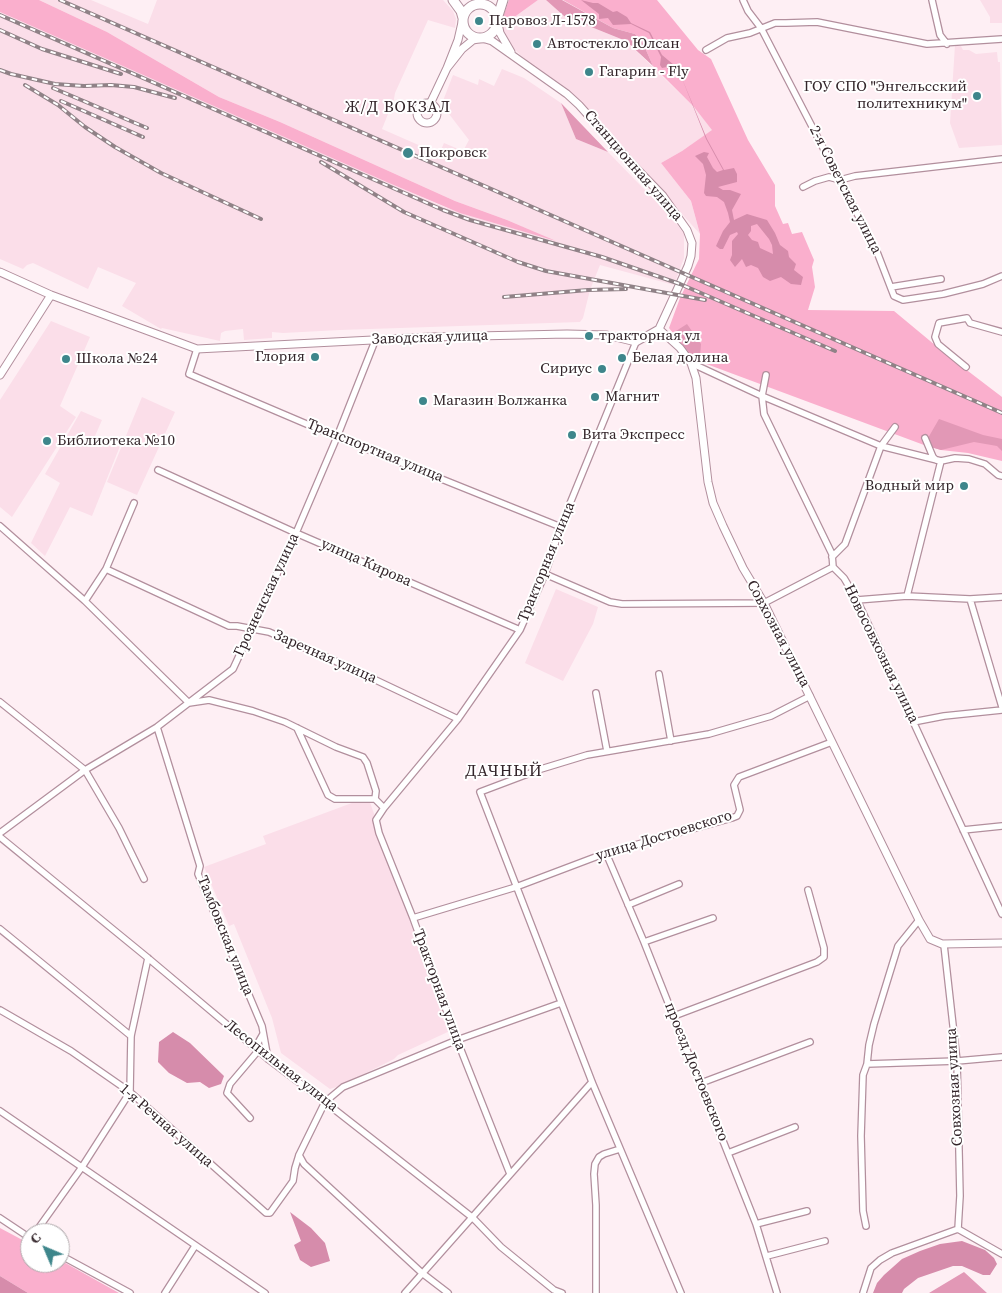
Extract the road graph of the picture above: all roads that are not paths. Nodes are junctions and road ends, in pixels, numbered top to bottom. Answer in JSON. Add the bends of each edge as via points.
{"nodes":[{"id":1,"x":453,"y":0,"type":"edge"},
{"id":2,"x":468,"y":0,"type":"edge"},
{"id":3,"x":492,"y":0,"type":"edge"},
{"id":4,"x":503,"y":0,"type":"edge"},
{"id":5,"x":743,"y":0,"type":"edge"},
{"id":6,"x":932,"y":0,"type":"edge"},
{"id":7,"x":478,"y":3,"type":"junction"},
{"id":8,"x":463,"y":18,"type":"junction"},
{"id":9,"x":498,"y":19,"type":"junction"},
{"id":10,"x":761,"y":28,"type":"junction"},
{"id":11,"x":482,"y":38,"type":"junction"},
{"id":12,"x":1002,"y":39,"type":"edge"},
{"id":13,"x":947,"y":44,"type":"junction"},
{"id":14,"x":706,"y":50,"type":"dead end"},
{"id":15,"x":516,"y":58,"type":"junction"},
{"id":16,"x":447,"y":68,"type":"junction"},
{"id":17,"x":430,"y":104,"type":"dead end"},
{"id":18,"x":1002,"y":159,"type":"edge"},
{"id":19,"x":840,"y":180,"type":"junction"},
{"id":20,"x":803,"y":187,"type":"dead end"},
{"id":21,"x":0,"y":272,"type":"edge"},
{"id":22,"x":1002,"y":276,"type":"edge"},
{"id":23,"x":941,"y":279,"type":"dead end"},
{"id":24,"x":891,"y":288,"type":"junction"},
{"id":25,"x":51,"y":295,"type":"junction"},
{"id":26,"x":660,"y":329,"type":"junction"},
{"id":27,"x":1002,"y":332,"type":"edge"},
{"id":28,"x":375,"y":340,"type":"junction"},
{"id":29,"x":636,"y":342,"type":"junction"},
{"id":30,"x":197,"y":349,"type":"junction"},
{"id":31,"x":691,"y":363,"type":"junction"},
{"id":32,"x":966,"y":367,"type":"dead end"},
{"id":33,"x":766,"y":375,"type":"dead end"},
{"id":34,"x":0,"y":376,"type":"edge"},
{"id":35,"x":762,"y":396,"type":"junction"},
{"id":36,"x":895,"y":427,"type":"dead end"},
{"id":37,"x":338,"y":436,"type":"junction"},
{"id":38,"x":925,"y":438,"type":"dead end"},
{"id":39,"x":881,"y":446,"type":"junction"},
{"id":40,"x":941,"y":461,"type":"junction"},
{"id":41,"x":158,"y":470,"type":"dead end"},
{"id":42,"x":1002,"y":476,"type":"edge"},
{"id":43,"x":134,"y":504,"type":"dead end"},
{"id":44,"x":0,"y":526,"type":"edge"},
{"id":45,"x":561,"y":527,"type":"junction"},
{"id":46,"x":296,"y":533,"type":"junction"},
{"id":47,"x":832,"y":557,"type":"junction"},
{"id":48,"x":833,"y":567,"type":"junction"},
{"id":49,"x":106,"y":570,"type":"junction"},
{"id":50,"x":545,"y":574,"type":"junction"},
{"id":51,"x":907,"y":596,"type":"junction"},
{"id":52,"x":1002,"y":597,"type":"edge"},
{"id":53,"x":970,"y":599,"type":"junction"},
{"id":54,"x":857,"y":600,"type":"junction"},
{"id":55,"x":85,"y":601,"type":"junction"},
{"id":56,"x":764,"y":603,"type":"junction"},
{"id":57,"x":252,"y":628,"type":"junction"},
{"id":58,"x":520,"y":630,"type":"junction"},
{"id":59,"x":659,"y":674,"type":"dead end"},
{"id":60,"x":596,"y":693,"type":"dead end"},
{"id":61,"x":810,"y":696,"type":"junction"},
{"id":62,"x":0,"y":702,"type":"edge"},
{"id":63,"x":189,"y":703,"type":"junction"},
{"id":64,"x":1002,"y":709,"type":"edge"},
{"id":65,"x":458,"y":719,"type":"junction"},
{"id":66,"x":913,"y":722,"type":"junction"},
{"id":67,"x":157,"y":727,"type":"junction"},
{"id":68,"x":297,"y":728,"type":"junction"},
{"id":69,"x":671,"y":741,"type":"junction"},
{"id":70,"x":832,"y":742,"type":"junction"},
{"id":71,"x":606,"y":751,"type":"junction"},
{"id":72,"x":85,"y":770,"type":"junction"},
{"id":73,"x":375,"y":799,"type":"junction"},
{"id":74,"x":384,"y":808,"type":"junction"},
{"id":75,"x":1002,"y":826,"type":"edge"},
{"id":76,"x":963,"y":830,"type":"junction"},
{"id":77,"x":0,"y":835,"type":"edge"},
{"id":78,"x":606,"y":854,"type":"junction"},
{"id":79,"x":144,"y":879,"type":"dead end"},
{"id":80,"x":678,"y":884,"type":"dead end"},
{"id":81,"x":516,"y":887,"type":"junction"},
{"id":82,"x":808,"y":890,"type":"dead end"},
{"id":83,"x":628,"y":905,"type":"junction"},
{"id":84,"x":1002,"y":914,"type":"edge"},
{"id":85,"x":413,"y":918,"type":"junction"},
{"id":86,"x":713,"y":918,"type":"dead end"},
{"id":87,"x":919,"y":920,"type":"junction"},
{"id":88,"x":0,"y":929,"type":"edge"},
{"id":89,"x":644,"y":942,"type":"junction"},
{"id":90,"x":1002,"y":943,"type":"edge"},
{"id":91,"x":944,"y":945,"type":"junction"},
{"id":92,"x":148,"y":958,"type":"junction"},
{"id":93,"x":562,"y":1003,"type":"junction"},
{"id":94,"x":0,"y":1010,"type":"edge"},
{"id":95,"x":674,"y":1016,"type":"junction"},
{"id":96,"x":263,"y":1034,"type":"junction"},
{"id":97,"x":131,"y":1036,"type":"junction"},
{"id":98,"x":457,"y":1040,"type":"junction"},
{"id":99,"x":810,"y":1042,"type":"dead end"},
{"id":100,"x":257,"y":1049,"type":"junction"},
{"id":101,"x":1002,"y":1057,"type":"edge"},
{"id":102,"x":268,"y":1059,"type":"junction"},
{"id":103,"x":957,"y":1061,"type":"junction"},
{"id":104,"x":867,"y":1064,"type":"junction"},
{"id":105,"x":592,"y":1082,"type":"junction"},
{"id":106,"x":701,"y":1083,"type":"junction"},
{"id":107,"x":130,"y":1092,"type":"junction"},
{"id":108,"x":325,"y":1102,"type":"junction"},
{"id":109,"x":0,"y":1111,"type":"edge"},
{"id":110,"x":250,"y":1118,"type":"dead end"},
{"id":111,"x":795,"y":1127,"type":"dead end"},
{"id":112,"x":620,"y":1149,"type":"junction"},
{"id":113,"x":728,"y":1153,"type":"junction"},
{"id":114,"x":299,"y":1155,"type":"junction"},
{"id":115,"x":82,"y":1167,"type":"junction"},
{"id":116,"x":510,"y":1174,"type":"junction"},
{"id":117,"x":807,"y":1211,"type":"dead end"},
{"id":118,"x":0,"y":1218,"type":"edge"},
{"id":119,"x":472,"y":1218,"type":"junction"},
{"id":120,"x":42,"y":1223,"type":"edge"},
{"id":121,"x":756,"y":1224,"type":"junction"},
{"id":122,"x":866,"y":1226,"type":"dead end"},
{"id":123,"x":958,"y":1229,"type":"junction"},
{"id":124,"x":20,"y":1231,"type":"edge"},
{"id":125,"x":825,"y":1240,"type":"dead end"},
{"id":126,"x":195,"y":1246,"type":"junction"},
{"id":127,"x":1002,"y":1254,"type":"edge"},
{"id":128,"x":767,"y":1256,"type":"junction"},
{"id":129,"x":70,"y":1260,"type":"edge"},
{"id":130,"x":422,"y":1272,"type":"junction"},
{"id":131,"x":130,"y":1293,"type":"edge"},
{"id":132,"x":164,"y":1293,"type":"edge"},
{"id":133,"x":265,"y":1293,"type":"edge"},
{"id":134,"x":405,"y":1293,"type":"edge"},
{"id":135,"x":448,"y":1293,"type":"edge"},
{"id":136,"x":562,"y":1293,"type":"edge"},
{"id":137,"x":596,"y":1293,"type":"edge"},
{"id":138,"x":681,"y":1293,"type":"edge"},
{"id":139,"x":777,"y":1293,"type":"edge"},
{"id":140,"x":863,"y":1293,"type":"edge"}],
"edges":[{"from":1,"to":8,"type":"main road"},
{"from":2,"to":7,"type":"main road"},
{"from":3,"to":7,"type":"main road"},
{"from":4,"to":9,"type":"main road"},
{"from":5,"to":10,"type":"street","name":"2-я Советская улица"},
{"from":6,"to":13,"type":"street","via":[[940,35]]},
{"from":7,"to":8,"type":"main road","via":[[468,8]]},
{"from":7,"to":9,"type":"main road","via":[[491,7]]},
{"from":8,"to":11,"type":"main road","via":[[466,32]]},
{"from":8,"to":16,"type":"street"},
{"from":9,"to":11,"type":"main road","via":[[493,32]]},
{"from":9,"to":15,"type":"street","name":"Станционная улица","via":[[500,33]]},
{"from":10,"to":13,"type":"street","via":[[775,23],[816,22],[927,44]]},
{"from":10,"to":14,"type":"street","via":[[727,38]]},
{"from":10,"to":19,"type":"street","name":"2-я Советская улица"},
{"from":11,"to":15,"type":"street","name":"Станционная улица"},
{"from":11,"to":16,"type":"street","via":[[468,43]]},
{"from":12,"to":13,"type":"street"},
{"from":15,"to":26,"type":"street","name":"Станционная улица","via":[[579,105],[663,196],[687,230],[692,243],[691,256]]},
{"from":16,"to":17,"type":"street"},
{"from":18,"to":19,"type":"street"},
{"from":19,"to":20,"type":"street","via":[[829,177]]},
{"from":19,"to":24,"type":"street","name":"2-я Советская улица","via":[[877,252]]},
{"from":21,"to":25,"type":"street"},
{"from":22,"to":24,"type":"street","name":"2-я Советская улица","via":[[943,294],[903,300],[894,296]]},
{"from":23,"to":24,"type":"street"},
{"from":25,"to":30,"type":"street"},
{"from":25,"to":34,"type":"street"},
{"from":26,"to":29,"type":"street"},
{"from":26,"to":31,"type":"street","name":"Совхозная улица"},
{"from":27,"to":32,"type":"street","via":[[970,323],[967,318],[939,322],[935,337],[938,344]]},
{"from":28,"to":29,"type":"street","name":"Заводская улица","via":[[584,334],[607,335]]},
{"from":28,"to":30,"type":"street","name":"Заводская улица"},
{"from":28,"to":37,"type":"street","name":"Грозненская улица"},
{"from":29,"to":45,"type":"street","name":"Тракторная улица"},
{"from":30,"to":37,"type":"street","name":"Транспортная улица","via":[[189,374]]},
{"from":31,"to":35,"type":"street"},
{"from":31,"to":56,"type":"street","name":"Совхозная улица","via":[[696,378],[713,503],[743,568]]},
{"from":33,"to":35,"type":"street"},
{"from":35,"to":39,"type":"street"},
{"from":35,"to":47,"type":"street","via":[[764,414]]},
{"from":36,"to":39,"type":"street"},
{"from":37,"to":45,"type":"street","name":"Транспортная улица"},
{"from":37,"to":46,"type":"street","name":"Грозненская улица"},
{"from":38,"to":40,"type":"street","via":[[932,457]]},
{"from":39,"to":40,"type":"street"},
{"from":39,"to":47,"type":"street","via":[[845,544]]},
{"from":40,"to":42,"type":"street","via":[[969,459],[985,464]]},
{"from":40,"to":51,"type":"street"},
{"from":41,"to":46,"type":"street","name":"улица Кирова"},
{"from":43,"to":49,"type":"street"},
{"from":44,"to":55,"type":"street"},
{"from":45,"to":50,"type":"street","name":"Тракторная улица"},
{"from":46,"to":57,"type":"street","name":"Грозненская улица"},
{"from":46,"to":58,"type":"street","name":"улица Кирова"},
{"from":47,"to":48,"type":"street"},
{"from":48,"to":54,"type":"street","name":"Новосовхозная улица"},
{"from":48,"to":56,"type":"street"},
{"from":49,"to":55,"type":"street"},
{"from":49,"to":57,"type":"street","name":"Заречная улица","via":[[229,626]]},
{"from":50,"to":56,"type":"street","via":[[622,604]]},
{"from":50,"to":58,"type":"street","name":"Тракторная улица"},
{"from":51,"to":53,"type":"street"},
{"from":51,"to":54,"type":"street"},
{"from":52,"to":53,"type":"street"},
{"from":53,"to":64,"type":"street"},
{"from":54,"to":66,"type":"street","name":"Новосовхозная улица"},
{"from":55,"to":63,"type":"street"},
{"from":56,"to":61,"type":"street","name":"Совхозная улица"},
{"from":57,"to":63,"type":"street","name":"Грозненская улица","via":[[233,669]]},
{"from":57,"to":65,"type":"street","name":"Заречная улица","via":[[269,632]]},
{"from":58,"to":65,"type":"street","name":"Тракторная улица"},
{"from":59,"to":69,"type":"street"},
{"from":60,"to":71,"type":"street"},
{"from":61,"to":69,"type":"street","via":[[771,716]]},
{"from":61,"to":70,"type":"street","name":"Совхозная улица"},
{"from":62,"to":72,"type":"street"},
{"from":63,"to":67,"type":"street","name":"Грозненская улица"},
{"from":63,"to":68,"type":"street","via":[[208,700],[230,705]]},
{"from":64,"to":66,"type":"street"},
{"from":65,"to":74,"type":"street","name":"Тракторная улица"},
{"from":66,"to":76,"type":"street","name":"Новосовхозная улица"},
{"from":67,"to":72,"type":"street","name":"Грозненская улица"},
{"from":67,"to":96,"type":"street","name":"Тамбовская улица","via":[[200,866],[198,874]]},
{"from":68,"to":73,"type":"street","via":[[363,758],[376,790]]},
{"from":68,"to":73,"type":"street","via":[[328,795],[335,799]]},
{"from":69,"to":71,"type":"street"},
{"from":70,"to":78,"type":"street","name":"улица Достоевского","via":[[738,777],[734,785],[740,810],[737,816]]},
{"from":70,"to":87,"type":"street","name":"Совхозная улица"},
{"from":71,"to":81,"type":"street","via":[[541,769],[480,792]]},
{"from":72,"to":77,"type":"street","name":"Грозненская улица"},
{"from":72,"to":79,"type":"street"},
{"from":73,"to":74,"type":"street"},
{"from":74,"to":85,"type":"street","name":"Тракторная улица","via":[[376,820],[379,833]]},
{"from":75,"to":76,"type":"street"},
{"from":76,"to":84,"type":"street","name":"Новосовхозная улица"},
{"from":77,"to":92,"type":"street","name":"Лесопильная улица"},
{"from":78,"to":81,"type":"street","name":"улица Достоевского"},
{"from":78,"to":83,"type":"street","name":"проезд Достоевского"},
{"from":80,"to":83,"type":"street"},
{"from":81,"to":85,"type":"street","name":"улица Достоевского"},
{"from":81,"to":93,"type":"street"},
{"from":82,"to":95,"type":"street","via":[[824,957]]},
{"from":83,"to":89,"type":"street","name":"проезд Достоевского"},
{"from":85,"to":98,"type":"street","name":"Тракторная улица"},
{"from":86,"to":89,"type":"street"},
{"from":87,"to":91,"type":"street","name":"Совхозная улица","via":[[934,942]]},
{"from":87,"to":104,"type":"street","via":[[898,946],[874,1024]]},
{"from":88,"to":97,"type":"street"},
{"from":89,"to":95,"type":"street","name":"проезд Достоевского"},
{"from":90,"to":91,"type":"street"},
{"from":91,"to":103,"type":"street","name":"Совхозная улица"},
{"from":92,"to":97,"type":"street"},
{"from":92,"to":100,"type":"street","name":"Лесопильная улица"},
{"from":93,"to":98,"type":"street"},
{"from":93,"to":105,"type":"street"},
{"from":94,"to":107,"type":"street","name":"1-я Речная улица","via":[[71,1051]]},
{"from":95,"to":106,"type":"street","name":"проезд Достоевского"},
{"from":96,"to":100,"type":"street"},
{"from":96,"to":102,"type":"street","name":"Тамбовская улица"},
{"from":97,"to":107,"type":"street"},
{"from":98,"to":108,"type":"street","via":[[343,1087]]},
{"from":98,"to":116,"type":"street","name":"Тракторная улица"},
{"from":99,"to":106,"type":"street"},
{"from":100,"to":102,"type":"street","name":"Лесопильная улица"},
{"from":100,"to":110,"type":"street","via":[[230,1084],[227,1093]]},
{"from":101,"to":103,"type":"street"},
{"from":102,"to":108,"type":"street","name":"Лесопильная улица"},
{"from":103,"to":104,"type":"street"},
{"from":103,"to":123,"type":"street","name":"Совхозная улица"},
{"from":104,"to":122,"type":"street","via":[[861,1136]]},
{"from":105,"to":112,"type":"street"},
{"from":105,"to":116,"type":"street"},
{"from":106,"to":113,"type":"street","name":"проезд Достоевского"},
{"from":107,"to":114,"type":"street","name":"1-я Речная улица","via":[[266,1213],[270,1213],[293,1181]]},
{"from":107,"to":115,"type":"street"},
{"from":108,"to":114,"type":"street"},
{"from":108,"to":119,"type":"street","name":"Лесопильная улица"},
{"from":109,"to":115,"type":"street"},
{"from":111,"to":113,"type":"street"},
{"from":112,"to":137,"type":"street","via":[[599,1157],[594,1174]]},
{"from":112,"to":138,"type":"street"},
{"from":113,"to":121,"type":"street","name":"проезд Достоевского"},
{"from":114,"to":130,"type":"street","via":[[304,1164]]},
{"from":115,"to":120,"type":"street"},
{"from":115,"to":126,"type":"street"},
{"from":116,"to":119,"type":"street"},
{"from":117,"to":121,"type":"street"},
{"from":118,"to":124,"type":"street"},
{"from":119,"to":130,"type":"street"},
{"from":119,"to":136,"type":"street","name":"Лесопильная улица","via":[[501,1248]]},
{"from":121,"to":128,"type":"street","name":"проезд Достоевского"},
{"from":123,"to":127,"type":"street"},
{"from":123,"to":140,"type":"street","via":[[880,1260],[871,1268]]},
{"from":125,"to":128,"type":"street"},
{"from":126,"to":132,"type":"street"},
{"from":126,"to":133,"type":"street"},
{"from":128,"to":139,"type":"street","name":"проезд Достоевского"},
{"from":129,"to":131,"type":"street"},
{"from":130,"to":134,"type":"street"},
{"from":130,"to":135,"type":"street"}]}
